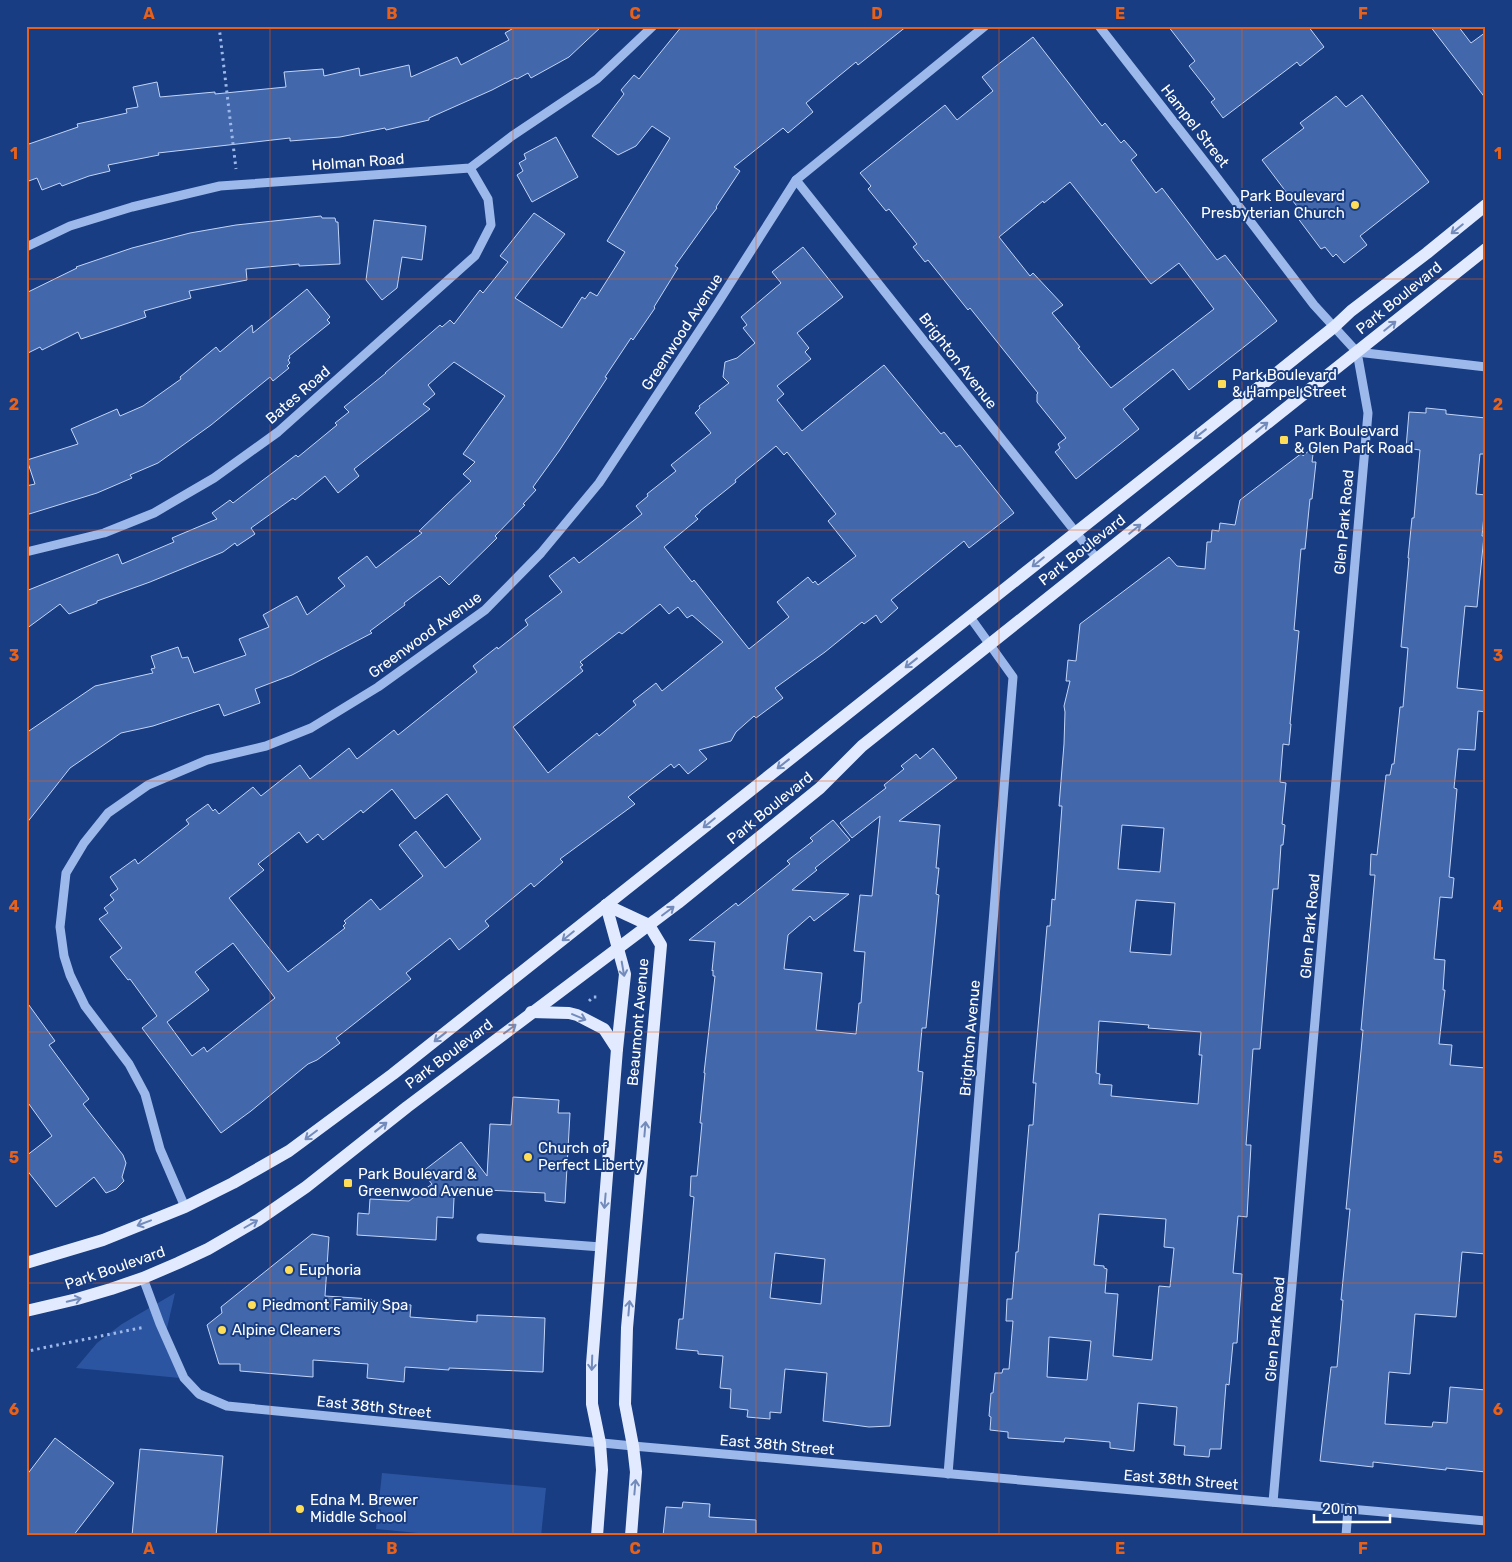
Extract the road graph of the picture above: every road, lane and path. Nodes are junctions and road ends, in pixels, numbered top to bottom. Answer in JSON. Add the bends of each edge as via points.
{"nodes":[{"id":1,"x":219,"y":26,"type":"edge"},
{"id":2,"x":653,"y":26,"type":"edge"},
{"id":3,"x":985,"y":26,"type":"edge"},
{"id":4,"x":1099,"y":26,"type":"edge"},
{"id":5,"x":470,"y":168,"type":"junction"},
{"id":6,"x":796,"y":180,"type":"junction"},
{"id":7,"x":238,"y":184,"type":"junction"},
{"id":8,"x":1486,"y":205,"type":"edge"},
{"id":9,"x":26,"y":246,"type":"edge"},
{"id":10,"x":1486,"y":249,"type":"edge"},
{"id":11,"x":1334,"y":328,"type":"junction"},
{"id":12,"x":1357,"y":352,"type":"junction"},
{"id":13,"x":1486,"y":367,"type":"edge"},
{"id":14,"x":1076,"y":532,"type":"junction"},
{"id":15,"x":26,"y":552,"type":"edge"},
{"id":16,"x":1097,"y":559,"type":"junction"},
{"id":17,"x":970,"y":617,"type":"junction"},
{"id":18,"x":990,"y":644,"type":"junction"},
{"id":19,"x":606,"y":905,"type":"junction"},
{"id":20,"x":649,"y":925,"type":"junction"},
{"id":21,"x":618,"y":948,"type":"junction"},
{"id":22,"x":531,"y":1012,"type":"junction"},
{"id":23,"x":617,"y":1049,"type":"junction"},
{"id":24,"x":185,"y":1207,"type":"junction"},
{"id":25,"x":481,"y":1238,"type":"dead end"},
{"id":26,"x":601,"y":1247,"type":"junction"},
{"id":27,"x":26,"y":1263,"type":"edge"},
{"id":28,"x":143,"y":1278,"type":"junction"},
{"id":29,"x":26,"y":1311,"type":"edge"},
{"id":30,"x":160,"y":1324,"type":"junction"},
{"id":31,"x":26,"y":1354,"type":"edge"},
{"id":32,"x":600,"y":1443,"type":"junction"},
{"id":33,"x":633,"y":1446,"type":"junction"},
{"id":34,"x":948,"y":1474,"type":"junction"},
{"id":35,"x":1273,"y":1502,"type":"junction"},
{"id":36,"x":1348,"y":1508,"type":"junction"},
{"id":37,"x":1486,"y":1521,"type":"edge"},
{"id":38,"x":597,"y":1536,"type":"edge"},
{"id":39,"x":631,"y":1536,"type":"edge"},
{"id":40,"x":1346,"y":1536,"type":"edge"}],
"edges":[{"from":1,"to":7,"type":"path"},
{"from":2,"to":5,"type":"street","via":[[597,79]]},
{"from":3,"to":6,"type":"street","name":"Greenwood Avenue"},
{"from":4,"to":11,"type":"street","name":"Hampel Street"},
{"from":5,"to":7,"type":"street","name":"Holman Road"},
{"from":5,"to":15,"type":"street","name":"Bates Road","via":[[488,199],[491,226],[475,256],[278,432],[214,478],[154,513],[104,533]]},
{"from":6,"to":14,"type":"street","name":"Brighton Avenue"},
{"from":6,"to":24,"type":"street","name":"Greenwood Avenue","via":[[599,483],[541,553],[485,610],[378,687],[311,728],[266,746],[207,760],[148,784],[108,813],[84,842],[66,873],[60,927],[64,956],[85,1006],[129,1064],[146,1094],[160,1149]]},
{"from":7,"to":9,"type":"street","name":"Holman Road","via":[[132,207],[70,226]]},
{"from":8,"to":11,"type":"main road","name":"Park Boulevard","one_way":true,"via":[[1351,311]]},
{"from":12,"to":10,"type":"main road","name":"Park Boulevard","one_way":true},
{"from":11,"to":12,"type":"street","name":"Hampel Street"},
{"from":11,"to":14,"type":"main road","name":"Park Boulevard","one_way":true},
{"from":12,"to":13,"type":"street"},
{"from":16,"to":12,"type":"main road","name":"Park Boulevard","one_way":true},
{"from":12,"to":35,"type":"street","name":"Glen Park Road","via":[[1368,413]]},
{"from":14,"to":16,"type":"street","name":"Brighton Avenue"},
{"from":14,"to":17,"type":"main road","name":"Park Boulevard","one_way":true},
{"from":16,"to":18,"type":"main road","name":"Park Boulevard"},
{"from":17,"to":18,"type":"street","name":"Brighton Avenue"},
{"from":17,"to":19,"type":"main road","name":"Park Boulevard","one_way":true},
{"from":20,"to":18,"type":"main road","name":"Park Boulevard","one_way":true,"via":[[820,788],[862,746]]},
{"from":18,"to":34,"type":"street","name":"Brighton Avenue","via":[[1013,677]]},
{"from":19,"to":20,"type":"main road"},
{"from":19,"to":21,"type":"main road","name":"Beaumont Avenue"},
{"from":19,"to":24,"type":"main road","name":"Park Boulevard","one_way":true,"via":[[393,1074],[290,1151]]},
{"from":20,"to":21,"type":"main road","name":"Park Boulevard"},
{"from":33,"to":20,"type":"main road","name":"Beaumont Avenue","one_way":true,"via":[[625,1404],[627,1328],[661,945]]},
{"from":21,"to":22,"type":"main road","name":"Park Boulevard"},
{"from":21,"to":23,"type":"main road","name":"Beaumont Avenue","one_way":true,"via":[[625,974]]},
{"from":22,"to":23,"type":"main road","one_way":true,"via":[[577,1015],[604,1029]]},
{"from":28,"to":22,"type":"main road","name":"Park Boulevard","one_way":true,"via":[[208,1249],[258,1220],[306,1187]]},
{"from":23,"to":26,"type":"main road","name":"Beaumont Avenue","one_way":true},
{"from":24,"to":27,"type":"main road","name":"Park Boulevard","one_way":true,"via":[[103,1240]]},
{"from":25,"to":26,"type":"street"},
{"from":26,"to":32,"type":"main road","name":"Beaumont Avenue","one_way":true,"via":[[592,1364],[592,1404]]},
{"from":29,"to":28,"type":"main road","name":"Park Boulevard","one_way":true},
{"from":28,"to":30,"type":"street","name":"East 38th Street"},
{"from":30,"to":31,"type":"path"},
{"from":30,"to":32,"type":"street","name":"East 38th Street","via":[[184,1378],[199,1394],[227,1406]]},
{"from":32,"to":33,"type":"street","name":"East 38th Street"},
{"from":32,"to":38,"type":"main road","name":"Beaumont Avenue","via":[[602,1470]]},
{"from":33,"to":34,"type":"street","name":"East 38th Street"},
{"from":39,"to":33,"type":"main road","name":"Beaumont Avenue","one_way":true,"via":[[636,1472]]},
{"from":34,"to":35,"type":"street","name":"East 38th Street"},
{"from":35,"to":36,"type":"street","name":"East 38th Street"},
{"from":36,"to":37,"type":"street","name":"East 38th Street"},
{"from":36,"to":40,"type":"street"}]}
